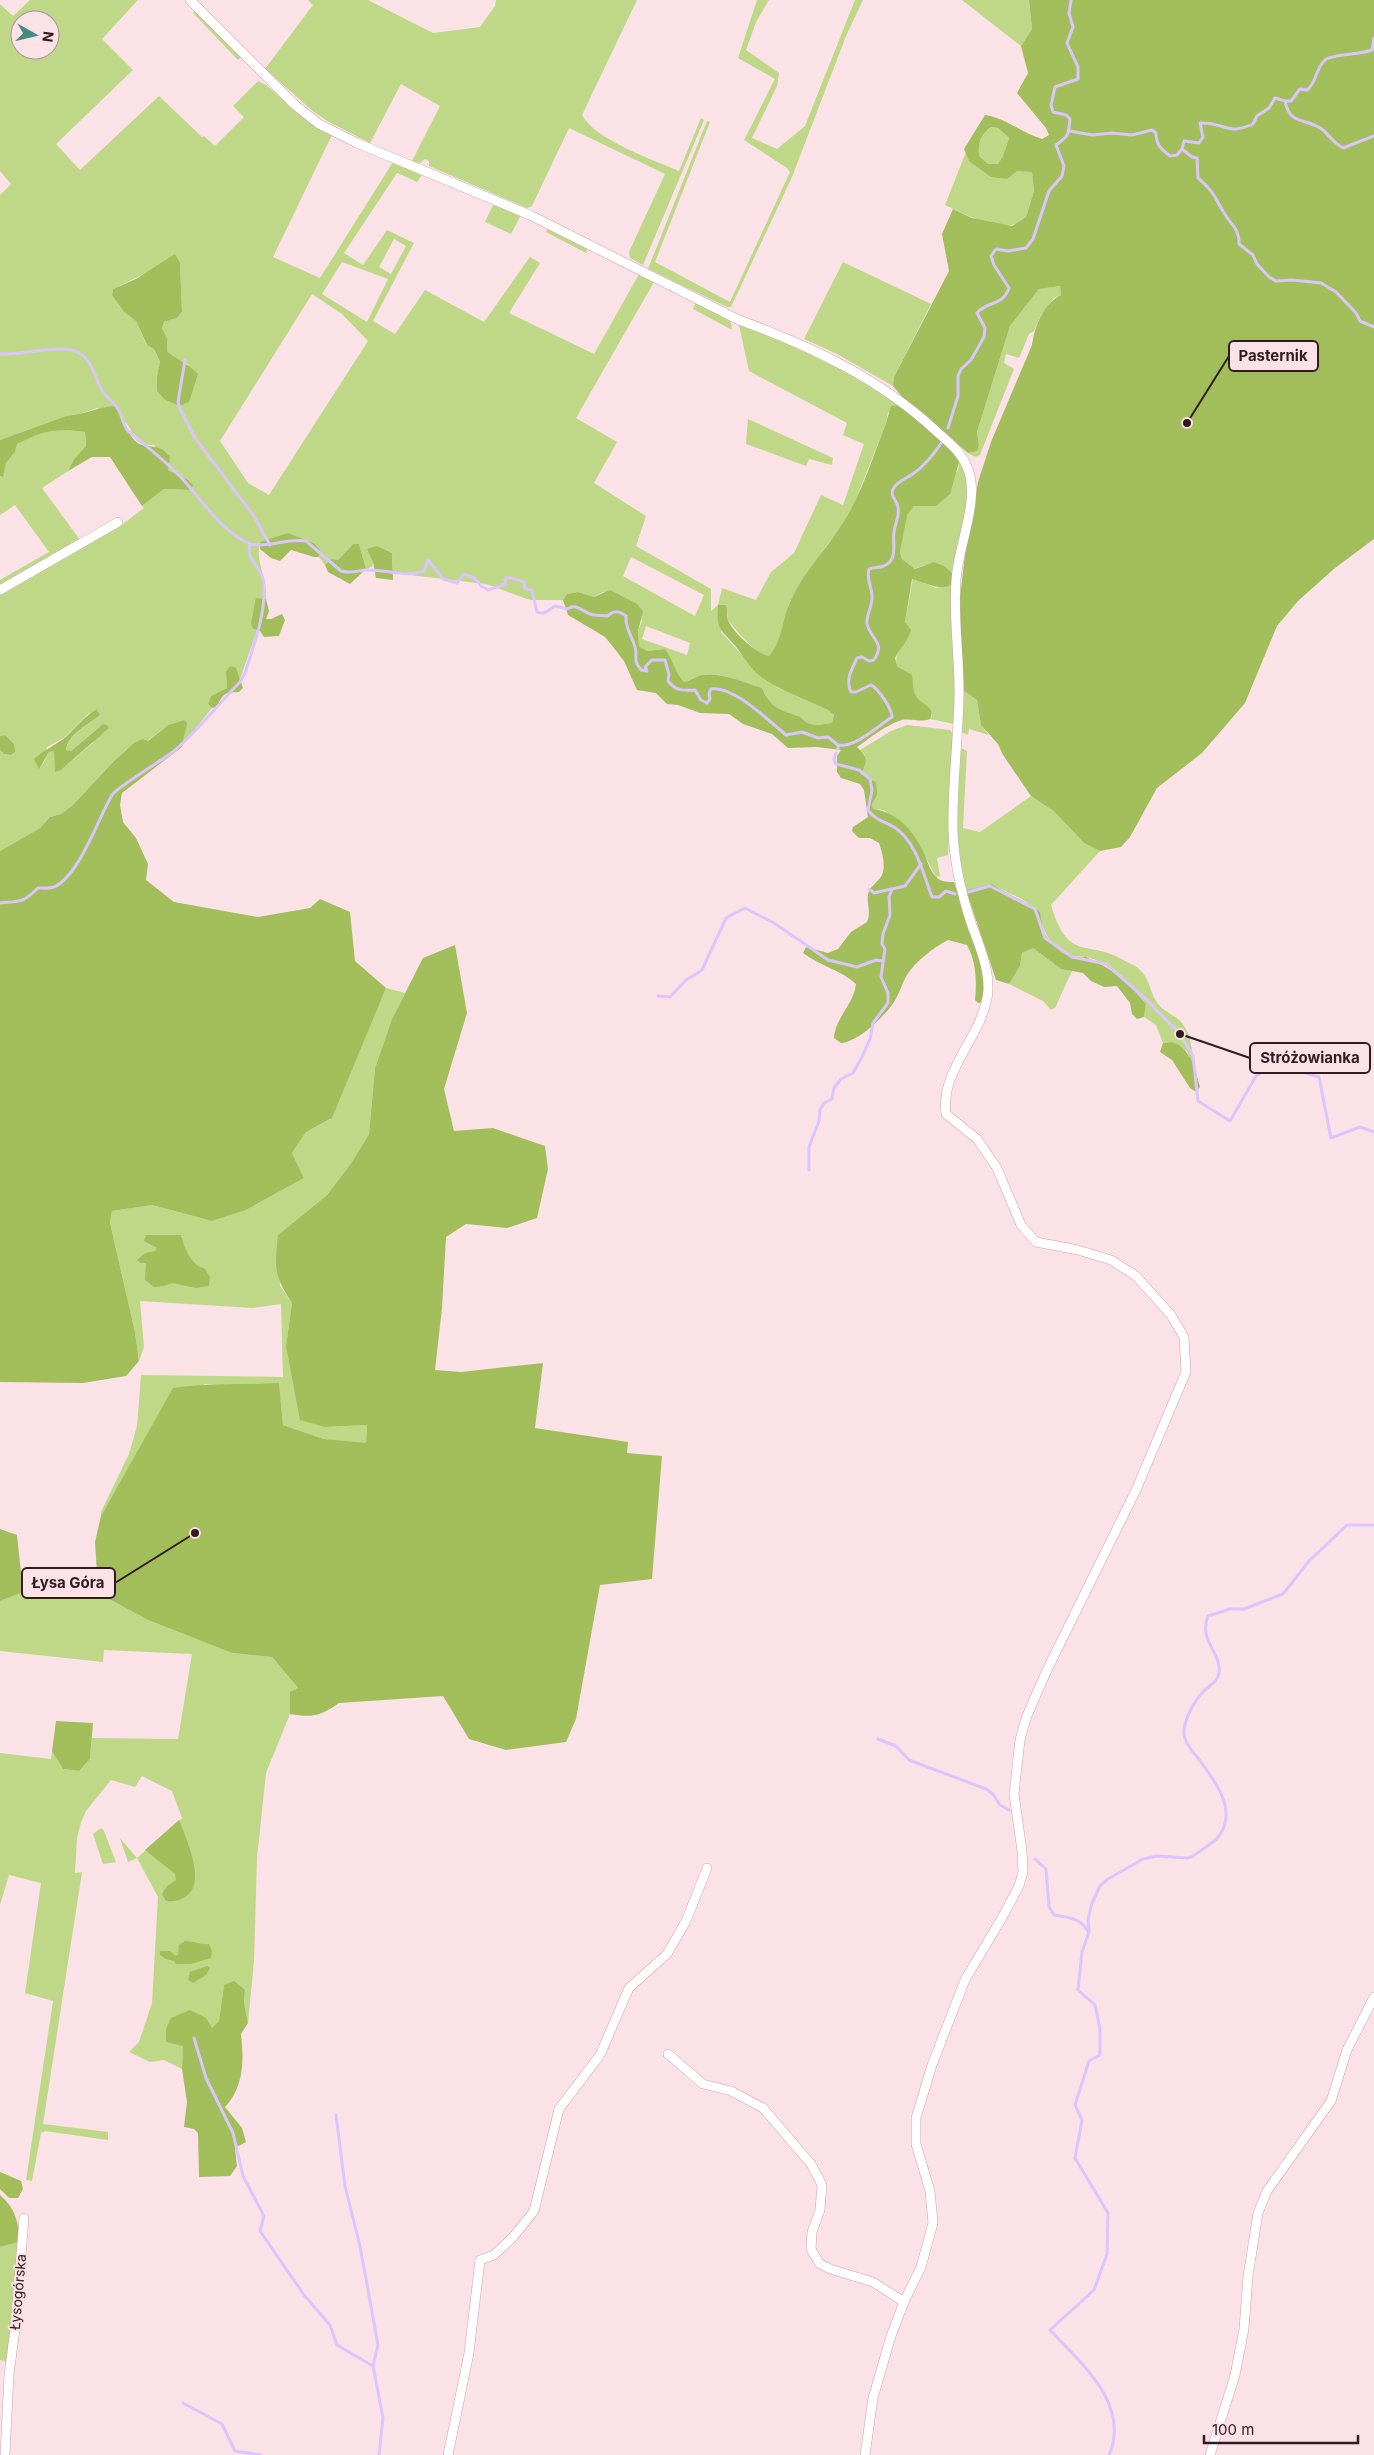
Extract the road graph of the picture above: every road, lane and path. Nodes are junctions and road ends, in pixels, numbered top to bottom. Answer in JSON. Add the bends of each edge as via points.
{"nodes":[{"id":1,"x":190,"y":0,"type":"edge"},
{"id":2,"x":118,"y":522,"type":"dead end"},
{"id":3,"x":0,"y":590,"type":"edge"},
{"id":4,"x":707,"y":1868,"type":"dead end"},
{"id":5,"x":1374,"y":1997,"type":"edge"},
{"id":6,"x":668,"y":2054,"type":"dead end"},
{"id":7,"x":24,"y":2218,"type":"dead end"},
{"id":8,"x":904,"y":2302,"type":"junction"},
{"id":9,"x":5,"y":2455,"type":"edge"},
{"id":10,"x":448,"y":2455,"type":"edge"},
{"id":11,"x":865,"y":2455,"type":"edge"},
{"id":12,"x":1210,"y":2455,"type":"edge"}],
"edges":[{"from":1,"to":8,"type":"street","via":[[295,105],[319,124],[378,153],[530,215],[739,320],[853,370],[908,406],[952,446],[965,462],[971,479],[972,498],[956,578],[959,698],[953,829],[957,875],[985,962],[988,989],[984,1011],[951,1076],[944,1097],[946,1114],[977,1139],[997,1168],[1021,1225],[1036,1242],[1110,1260],[1136,1276],[1171,1315],[1184,1337],[1186,1372],[1136,1490],[1026,1718],[1014,1794],[1023,1872],[1019,1886],[966,1980],[932,2065],[916,2118],[916,2144],[930,2191],[933,2223],[921,2267]]},
{"from":2,"to":3,"type":"street"},
{"from":4,"to":10,"type":"street","via":[[686,1921],[667,1954],[629,1988],[600,2055],[559,2109],[534,2211],[501,2249],[480,2260],[468,2353]]},
{"from":5,"to":12,"type":"street","via":[[1347,2050],[1330,2101],[1267,2191],[1258,2213],[1235,2375]]},
{"from":6,"to":8,"type":"street","via":[[703,2084],[731,2091],[763,2108],[811,2164],[822,2185],[811,2249],[819,2263],[873,2282]]},
{"from":7,"to":9,"type":"street","name":"Łysogórska"},
{"from":8,"to":11,"type":"street","via":[[873,2398]]}]}
